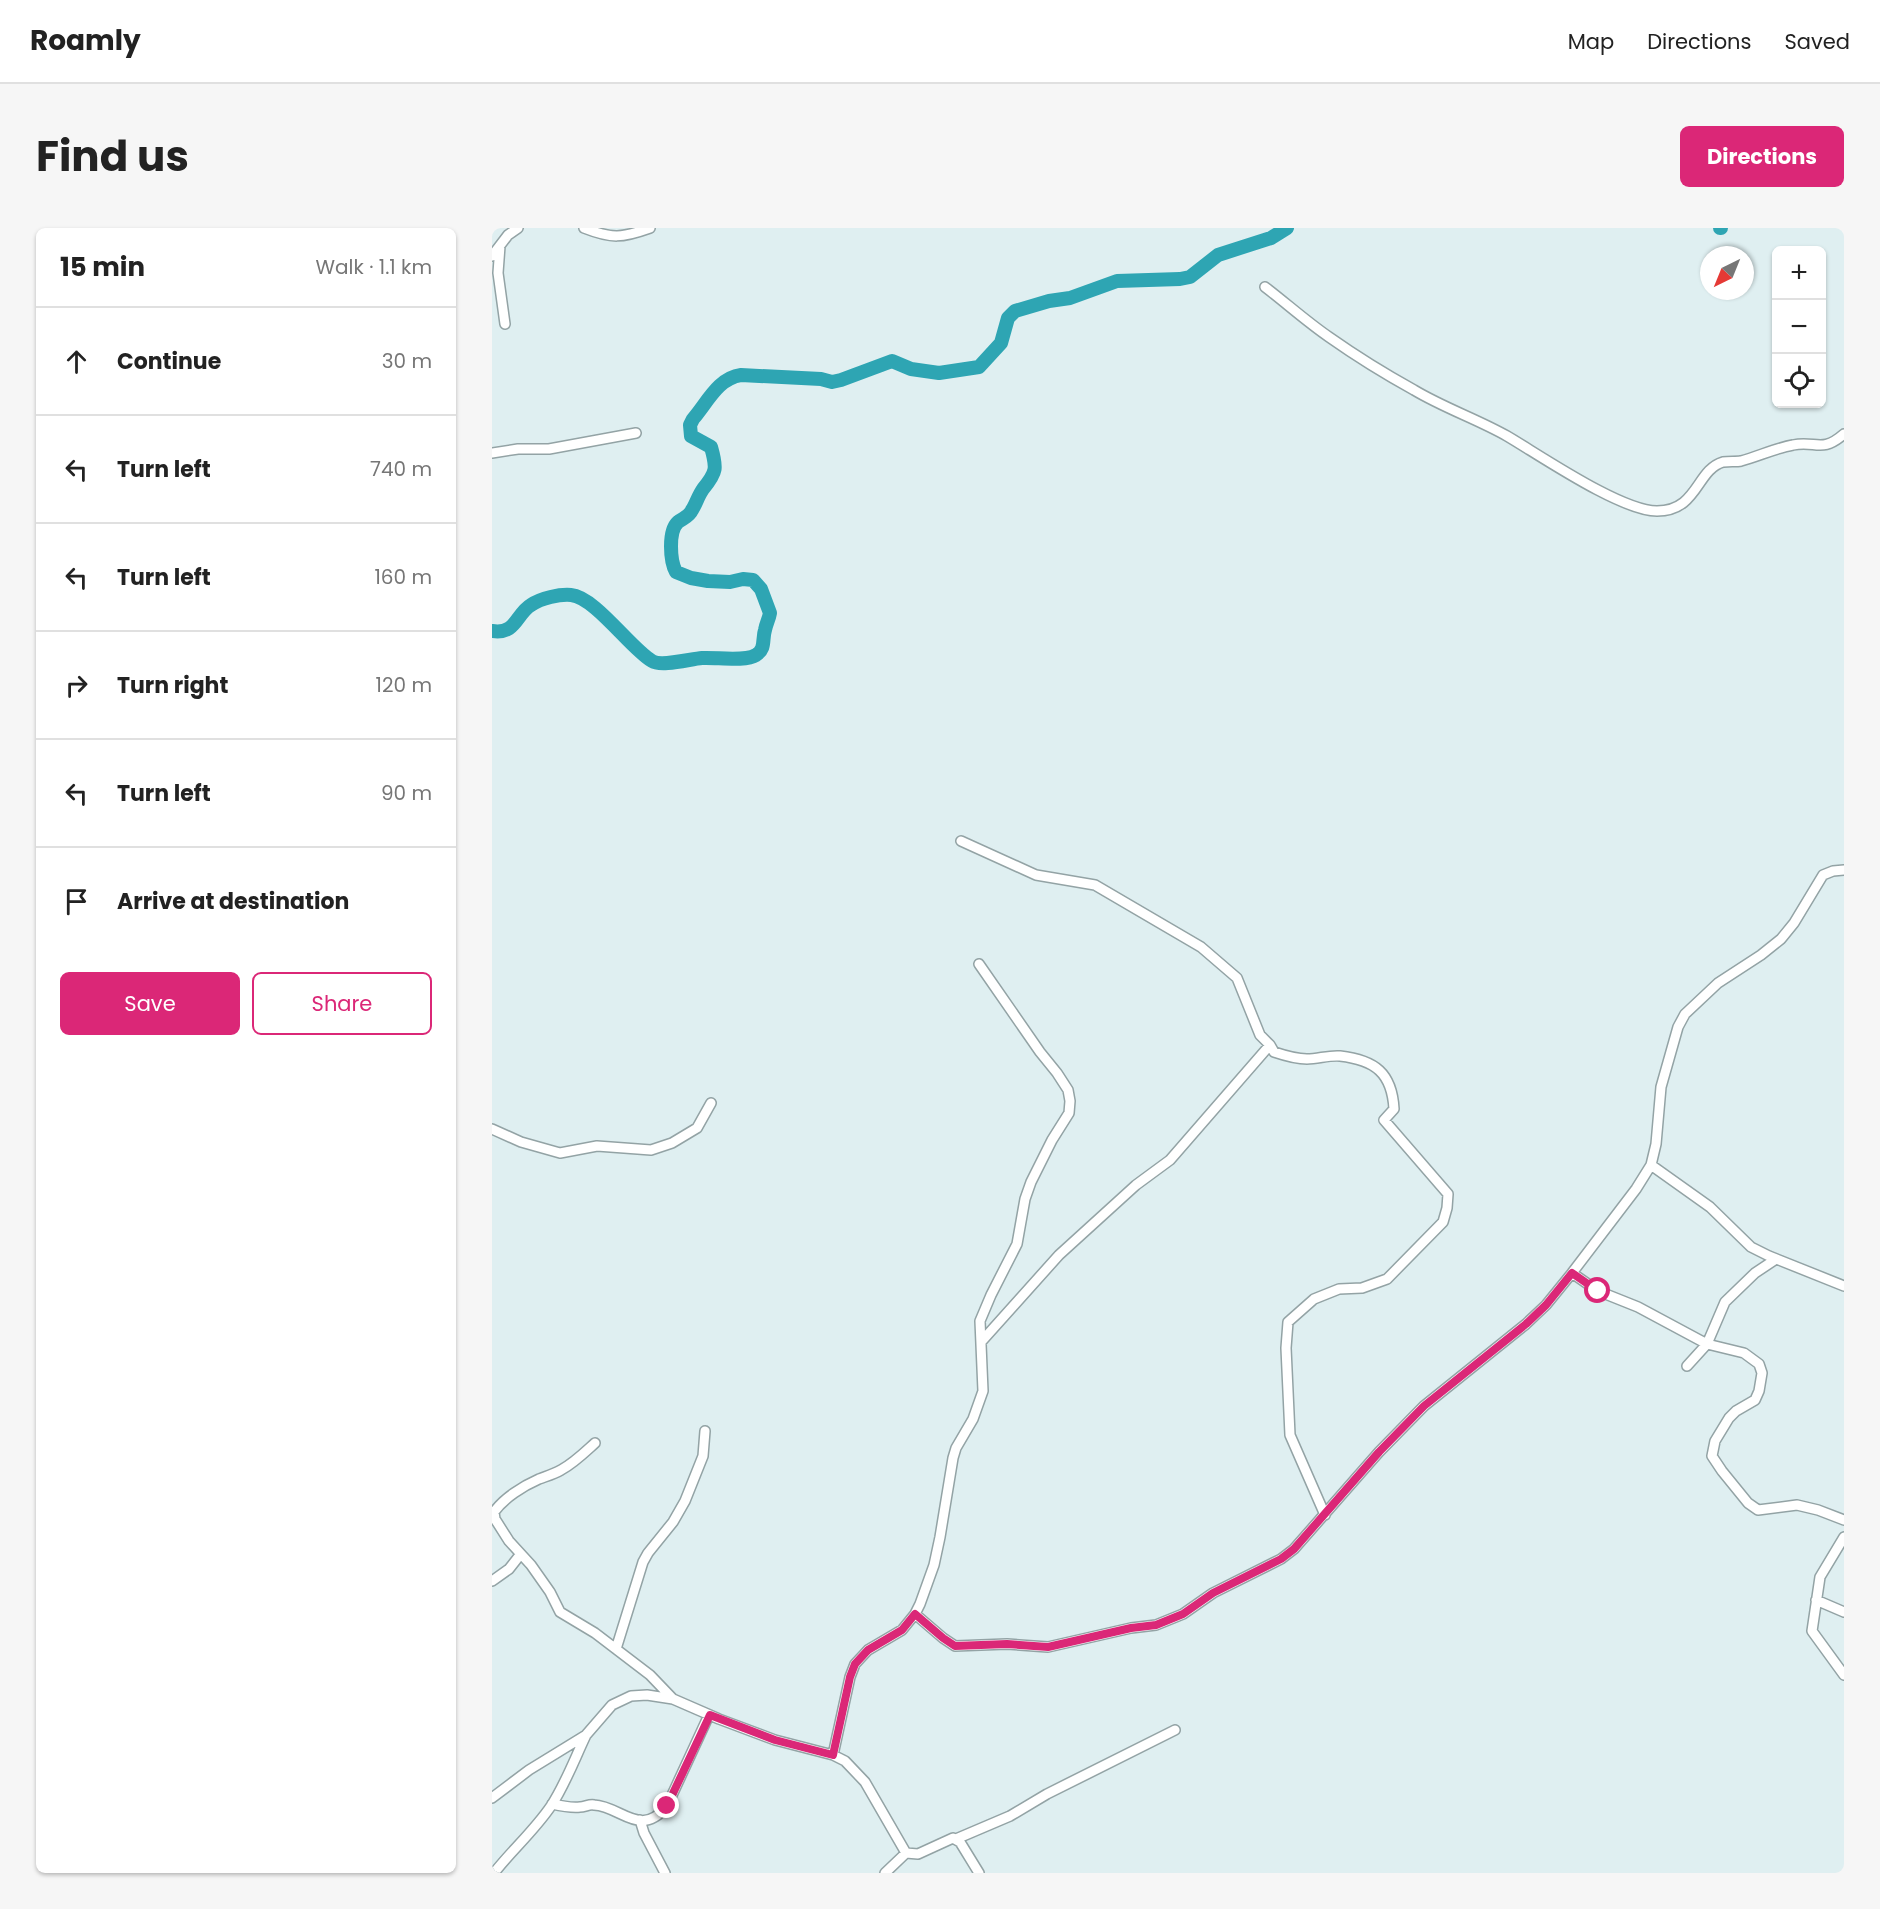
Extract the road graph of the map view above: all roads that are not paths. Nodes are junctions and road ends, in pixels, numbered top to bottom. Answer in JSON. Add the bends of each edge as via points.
{"nodes":[{"id":1,"x":518,"y":228,"type":"edge"},
{"id":2,"x":584,"y":228,"type":"edge"},
{"id":3,"x":650,"y":228,"type":"edge"},
{"id":4,"x":500,"y":246,"type":"junction"},
{"id":5,"x":492,"y":256,"type":"edge"},
{"id":6,"x":1265,"y":286,"type":"dead end"},
{"id":7,"x":506,"y":324,"type":"dead end"},
{"id":8,"x":636,"y":433,"type":"dead end"},
{"id":9,"x":1844,"y":434,"type":"edge"},
{"id":10,"x":492,"y":453,"type":"edge"},
{"id":11,"x":961,"y":841,"type":"dead end"},
{"id":12,"x":1844,"y":870,"type":"edge"},
{"id":13,"x":979,"y":964,"type":"dead end"},
{"id":14,"x":1270,"y":1045,"type":"junction"},
{"id":15,"x":711,"y":1104,"type":"dead end"},
{"id":16,"x":492,"y":1129,"type":"edge"},
{"id":17,"x":1651,"y":1165,"type":"junction"},
{"id":18,"x":1776,"y":1259,"type":"junction"},
{"id":19,"x":1572,"y":1273,"type":"junction"},
{"id":20,"x":1844,"y":1286,"type":"edge"},
{"id":21,"x":981,"y":1342,"type":"junction"},
{"id":22,"x":1707,"y":1344,"type":"junction"},
{"id":23,"x":1687,"y":1366,"type":"dead end"},
{"id":24,"x":705,"y":1431,"type":"dead end"},
{"id":25,"x":595,"y":1443,"type":"dead end"},
{"id":26,"x":1325,"y":1515,"type":"junction"},
{"id":27,"x":1844,"y":1520,"type":"edge"},
{"id":28,"x":1844,"y":1537,"type":"edge"},
{"id":29,"x":520,"y":1555,"type":"junction"},
{"id":30,"x":494,"y":1578,"type":"edge"},
{"id":31,"x":1816,"y":1600,"type":"junction"},
{"id":32,"x":1844,"y":1612,"type":"edge"},
{"id":33,"x":915,"y":1614,"type":"junction"},
{"id":34,"x":616,"y":1649,"type":"junction"},
{"id":35,"x":1844,"y":1675,"type":"edge"},
{"id":36,"x":673,"y":1699,"type":"junction"},
{"id":37,"x":710,"y":1715,"type":"junction"},
{"id":38,"x":1175,"y":1730,"type":"dead end"},
{"id":39,"x":586,"y":1735,"type":"junction"},
{"id":40,"x":833,"y":1755,"type":"junction"},
{"id":41,"x":492,"y":1798,"type":"edge"},
{"id":42,"x":552,"y":1804,"type":"junction"},
{"id":43,"x":640,"y":1820,"type":"junction"},
{"id":44,"x":956,"y":1839,"type":"junction"},
{"id":45,"x":906,"y":1853,"type":"junction"},
{"id":46,"x":494,"y":1873,"type":"edge"},
{"id":47,"x":665,"y":1873,"type":"edge"},
{"id":48,"x":885,"y":1873,"type":"edge"},
{"id":49,"x":979,"y":1873,"type":"edge"}],
"edges":[{"from":1,"to":4,"type":"street"},
{"from":2,"to":3,"type":"street","via":[[611,237]]},
{"from":4,"to":5,"type":"street"},
{"from":4,"to":7,"type":"street","via":[[498,273]]},
{"from":6,"to":9,"type":"street","via":[[1328,337],[1415,391],[1505,435],[1635,507],[1657,511],[1675,507],[1695,494],[1706,474],[1724,462],[1796,444],[1831,444]]},
{"from":8,"to":10,"type":"street","via":[[549,449]]},
{"from":11,"to":14,"type":"street","via":[[1036,875],[1095,885],[1201,947],[1237,978],[1260,1035]]},
{"from":12,"to":17,"type":"street","via":[[1822,874],[1781,939],[1718,983],[1685,1014],[1661,1087]]},
{"from":13,"to":21,"type":"street","via":[[1058,1072],[1070,1101],[1069,1113],[1031,1182],[1017,1244],[980,1321]]},
{"from":14,"to":21,"type":"street","via":[[1170,1160],[1136,1185],[1059,1255]]},
{"from":14,"to":26,"type":"street","via":[[1281,1054],[1305,1059],[1339,1056],[1381,1070],[1388,1081],[1394,1109],[1384,1120],[1448,1194],[1443,1222],[1387,1279],[1362,1288],[1339,1289],[1314,1299],[1288,1322],[1290,1435]]},
{"from":15,"to":16,"type":"street","via":[[697,1128],[651,1150],[597,1146],[560,1152],[521,1142]]},
{"from":17,"to":18,"type":"street","via":[[1710,1207],[1751,1247]]},
{"from":17,"to":19,"type":"street"},
{"from":18,"to":20,"type":"street"},
{"from":18,"to":22,"type":"street","via":[[1725,1302]]},
{"from":19,"to":22,"type":"street","via":[[1598,1291],[1638,1307]]},
{"from":19,"to":26,"type":"street","via":[[1526,1324],[1424,1406]]},
{"from":21,"to":33,"type":"street","via":[[983,1391],[977,1411],[956,1448],[934,1565]]},
{"from":22,"to":23,"type":"street"},
{"from":22,"to":27,"type":"street","via":[[1744,1353],[1759,1364],[1762,1373],[1755,1400],[1729,1418],[1715,1441],[1712,1455],[1722,1471],[1758,1510],[1797,1505]]},
{"from":24,"to":34,"type":"street","via":[[703,1456],[685,1501],[648,1553]]},
{"from":25,"to":29,"type":"street","via":[[559,1472],[522,1488],[495,1510],[495,1519]]},
{"from":26,"to":33,"type":"street","via":[[1281,1559],[1156,1625],[1048,1647],[955,1646]]},
{"from":28,"to":31,"type":"street","via":[[1820,1577]]},
{"from":29,"to":30,"type":"street","via":[[509,1569]]},
{"from":29,"to":34,"type":"street","via":[[531,1565],[561,1612]]},
{"from":31,"to":32,"type":"street"},
{"from":31,"to":35,"type":"street","via":[[1812,1631]]},
{"from":33,"to":40,"type":"street","via":[[902,1630],[868,1650],[855,1664]]},
{"from":34,"to":36,"type":"street"},
{"from":36,"to":37,"type":"street"},
{"from":36,"to":39,"type":"street","via":[[631,1696],[612,1705]]},
{"from":37,"to":40,"type":"street","via":[[775,1740]]},
{"from":37,"to":43,"type":"street","via":[[667,1806],[662,1813]]},
{"from":38,"to":44,"type":"street","via":[[1010,1816]]},
{"from":39,"to":41,"type":"street"},
{"from":39,"to":42,"type":"street"},
{"from":40,"to":45,"type":"street","via":[[865,1782]]},
{"from":42,"to":43,"type":"street","via":[[599,1805],[631,1820]]},
{"from":42,"to":46,"type":"street"},
{"from":43,"to":47,"type":"street"},
{"from":44,"to":45,"type":"street","via":[[918,1854]]},
{"from":44,"to":49,"type":"street"},
{"from":45,"to":48,"type":"street"}]}
